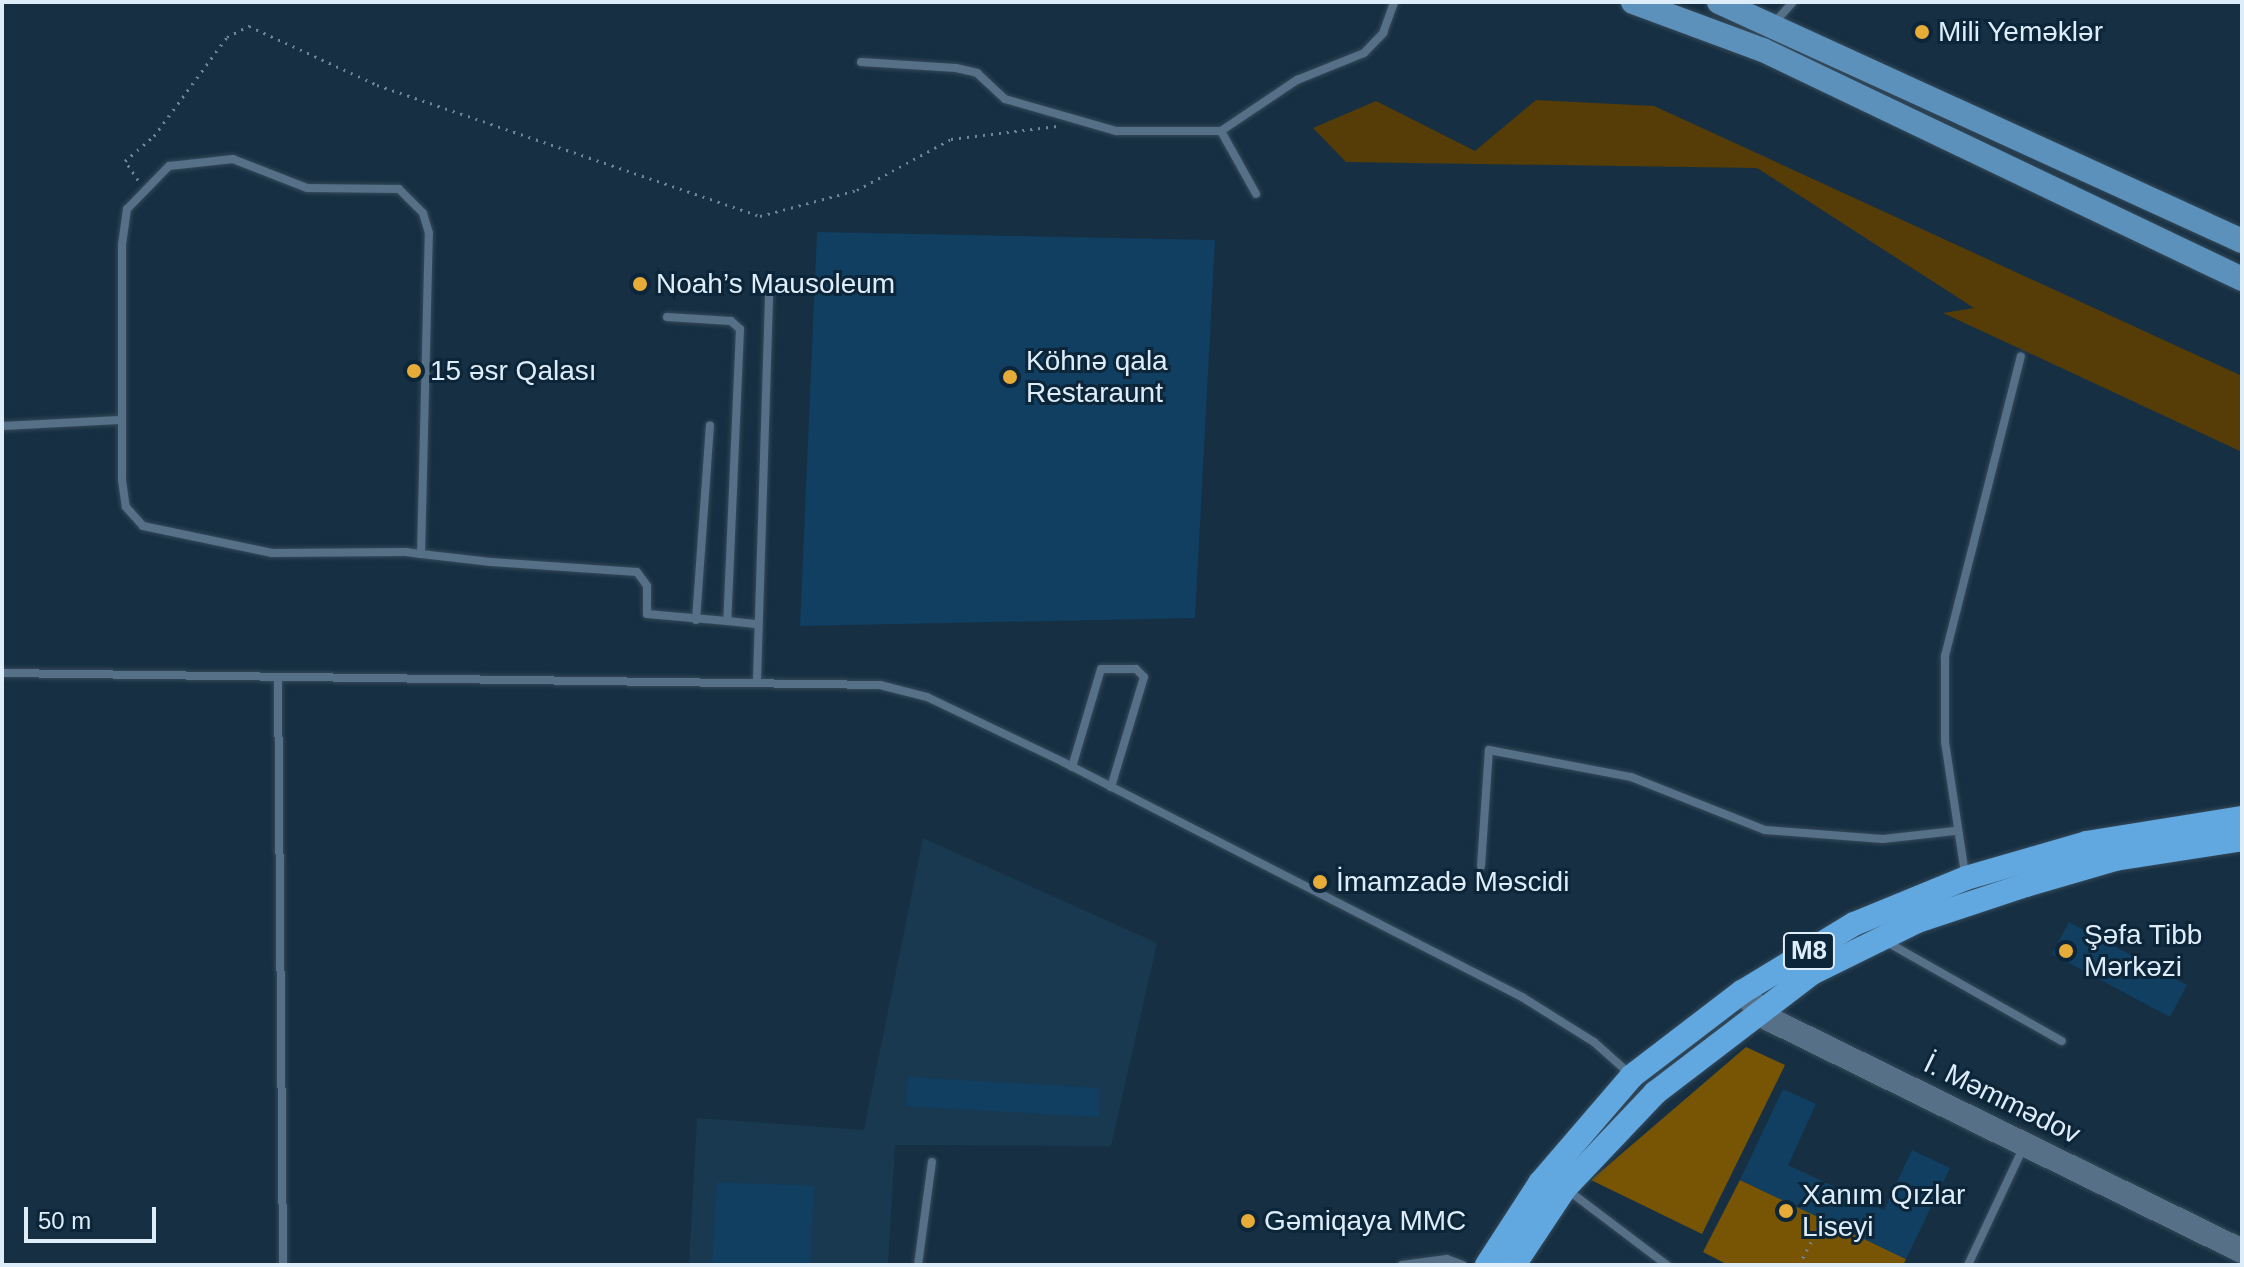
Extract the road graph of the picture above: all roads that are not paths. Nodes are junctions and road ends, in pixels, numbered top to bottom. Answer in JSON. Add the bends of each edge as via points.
{"nodes":[{"id":1,"x":1394,"y":2,"type":"edge"},
{"id":2,"x":1633,"y":2,"type":"edge"},
{"id":3,"x":1719,"y":2,"type":"edge"},
{"id":4,"x":1793,"y":2,"type":"edge"},
{"id":5,"x":1775,"y":22,"type":"junction"},
{"id":6,"x":861,"y":62,"type":"dead end"},
{"id":7,"x":1221,"y":131,"type":"junction"},
{"id":8,"x":1256,"y":194,"type":"dead end"},
{"id":9,"x":2242,"y":241,"type":"edge"},
{"id":10,"x":2242,"y":279,"type":"edge"},
{"id":11,"x":769,"y":289,"type":"dead end"},
{"id":12,"x":667,"y":317,"type":"dead end"},
{"id":13,"x":2021,"y":356,"type":"dead end"},
{"id":14,"x":120,"y":420,"type":"junction"},
{"id":15,"x":2,"y":426,"type":"edge"},
{"id":16,"x":710,"y":426,"type":"dead end"},
{"id":17,"x":421,"y":554,"type":"junction"},
{"id":18,"x":696,"y":620,"type":"junction"},
{"id":19,"x":727,"y":621,"type":"junction"},
{"id":20,"x":758,"y":624,"type":"junction"},
{"id":21,"x":2,"y":673,"type":"edge"},
{"id":22,"x":278,"y":677,"type":"junction"},
{"id":23,"x":757,"y":680,"type":"junction"},
{"id":24,"x":1072,"y":767,"type":"junction"},
{"id":25,"x":1111,"y":787,"type":"junction"},
{"id":26,"x":2242,"y":818,"type":"edge"},
{"id":27,"x":1955,"y":831,"type":"junction"},
{"id":28,"x":2242,"y":839,"type":"edge"},
{"id":29,"x":1481,"y":866,"type":"dead end"},
{"id":30,"x":1966,"y":878,"type":"junction"},
{"id":31,"x":1880,"y":938,"type":"junction"},
{"id":32,"x":1742,"y":992,"type":"junction"},
{"id":33,"x":1758,"y":1011,"type":"junction"},
{"id":34,"x":2062,"y":1041,"type":"dead end"},
{"id":35,"x":1632,"y":1076,"type":"junction"},
{"id":36,"x":2025,"y":1144,"type":"junction"},
{"id":37,"x":932,"y":1162,"type":"dead end"},
{"id":38,"x":1565,"y":1188,"type":"junction"},
{"id":39,"x":2242,"y":1251,"type":"edge"},
{"id":40,"x":283,"y":1265,"type":"edge"},
{"id":41,"x":918,"y":1265,"type":"edge"},
{"id":42,"x":1402,"y":1265,"type":"edge"},
{"id":43,"x":1463,"y":1265,"type":"edge"},
{"id":44,"x":1487,"y":1265,"type":"edge"},
{"id":45,"x":1514,"y":1265,"type":"edge"},
{"id":46,"x":1667,"y":1265,"type":"edge"},
{"id":47,"x":1968,"y":1265,"type":"edge"}],
"edges":[{"from":1,"to":7,"type":"lane","via":[[1383,33],[1364,53],[1297,80]]},
{"from":2,"to":10,"type":"main road","via":[[1763,50]]},
{"from":3,"to":5,"type":"main road"},
{"from":4,"to":5,"type":"lane"},
{"from":5,"to":9,"type":"main road"},
{"from":6,"to":7,"type":"lane","via":[[977,73],[1005,99],[1116,131]]},
{"from":7,"to":8,"type":"lane"},
{"from":11,"to":20,"type":"lane"},
{"from":12,"to":19,"type":"lane","via":[[731,321],[740,329]]},
{"from":13,"to":27,"type":"lane","via":[[1945,656]]},
{"from":14,"to":15,"type":"lane"},
{"from":14,"to":17,"type":"lane","via":[[126,507],[143,526],[272,553]]},
{"from":14,"to":17,"type":"lane","via":[[122,245],[127,209],[142,186],[169,166],[233,159],[287,184],[399,189],[414,199],[429,233]]},
{"from":16,"to":18,"type":"lane"},
{"from":17,"to":18,"type":"lane","via":[[637,572],[647,586],[647,614]]},
{"from":18,"to":19,"type":"lane"},
{"from":19,"to":20,"type":"lane"},
{"from":20,"to":23,"type":"lane"},
{"from":21,"to":22,"type":"lane"},
{"from":22,"to":23,"type":"lane"},
{"from":22,"to":40,"type":"lane"},
{"from":23,"to":24,"type":"lane","via":[[880,685],[927,697]]},
{"from":24,"to":25,"type":"lane"},
{"from":24,"to":25,"type":"lane","via":[[1101,669],[1136,669],[1144,677]]},
{"from":25,"to":35,"type":"lane","via":[[1543,1009]]},
{"from":26,"to":30,"type":"highway","number":"M8","via":[[2087,843]]},
{"from":27,"to":29,"type":"lane","via":[[1883,839],[1765,830],[1631,777],[1489,750]]},
{"from":27,"to":30,"type":"lane"},
{"from":28,"to":31,"type":"highway","number":"M8","via":[[2115,859]]},
{"from":30,"to":32,"type":"highway","number":"M8","via":[[1854,924]]},
{"from":31,"to":33,"type":"highway","number":"M8","via":[[1812,973]]},
{"from":31,"to":34,"type":"lane"},
{"from":32,"to":33,"type":"main road","name":"İ. Məmmədov"},
{"from":32,"to":35,"type":"highway","number":"M8"},
{"from":33,"to":36,"type":"main road","name":"İ. Məmmədov"},
{"from":33,"to":38,"type":"highway","number":"M8","via":[[1655,1093]]},
{"from":35,"to":44,"type":"highway","number":"M8","via":[[1540,1183]]},
{"from":36,"to":39,"type":"main road","name":"İ. Məmmədov"},
{"from":36,"to":47,"type":"lane"},
{"from":37,"to":41,"type":"lane"},
{"from":38,"to":45,"type":"highway","number":"M8"},
{"from":38,"to":46,"type":"lane"},
{"from":42,"to":43,"type":"lane","via":[[1447,1259]]}]}
